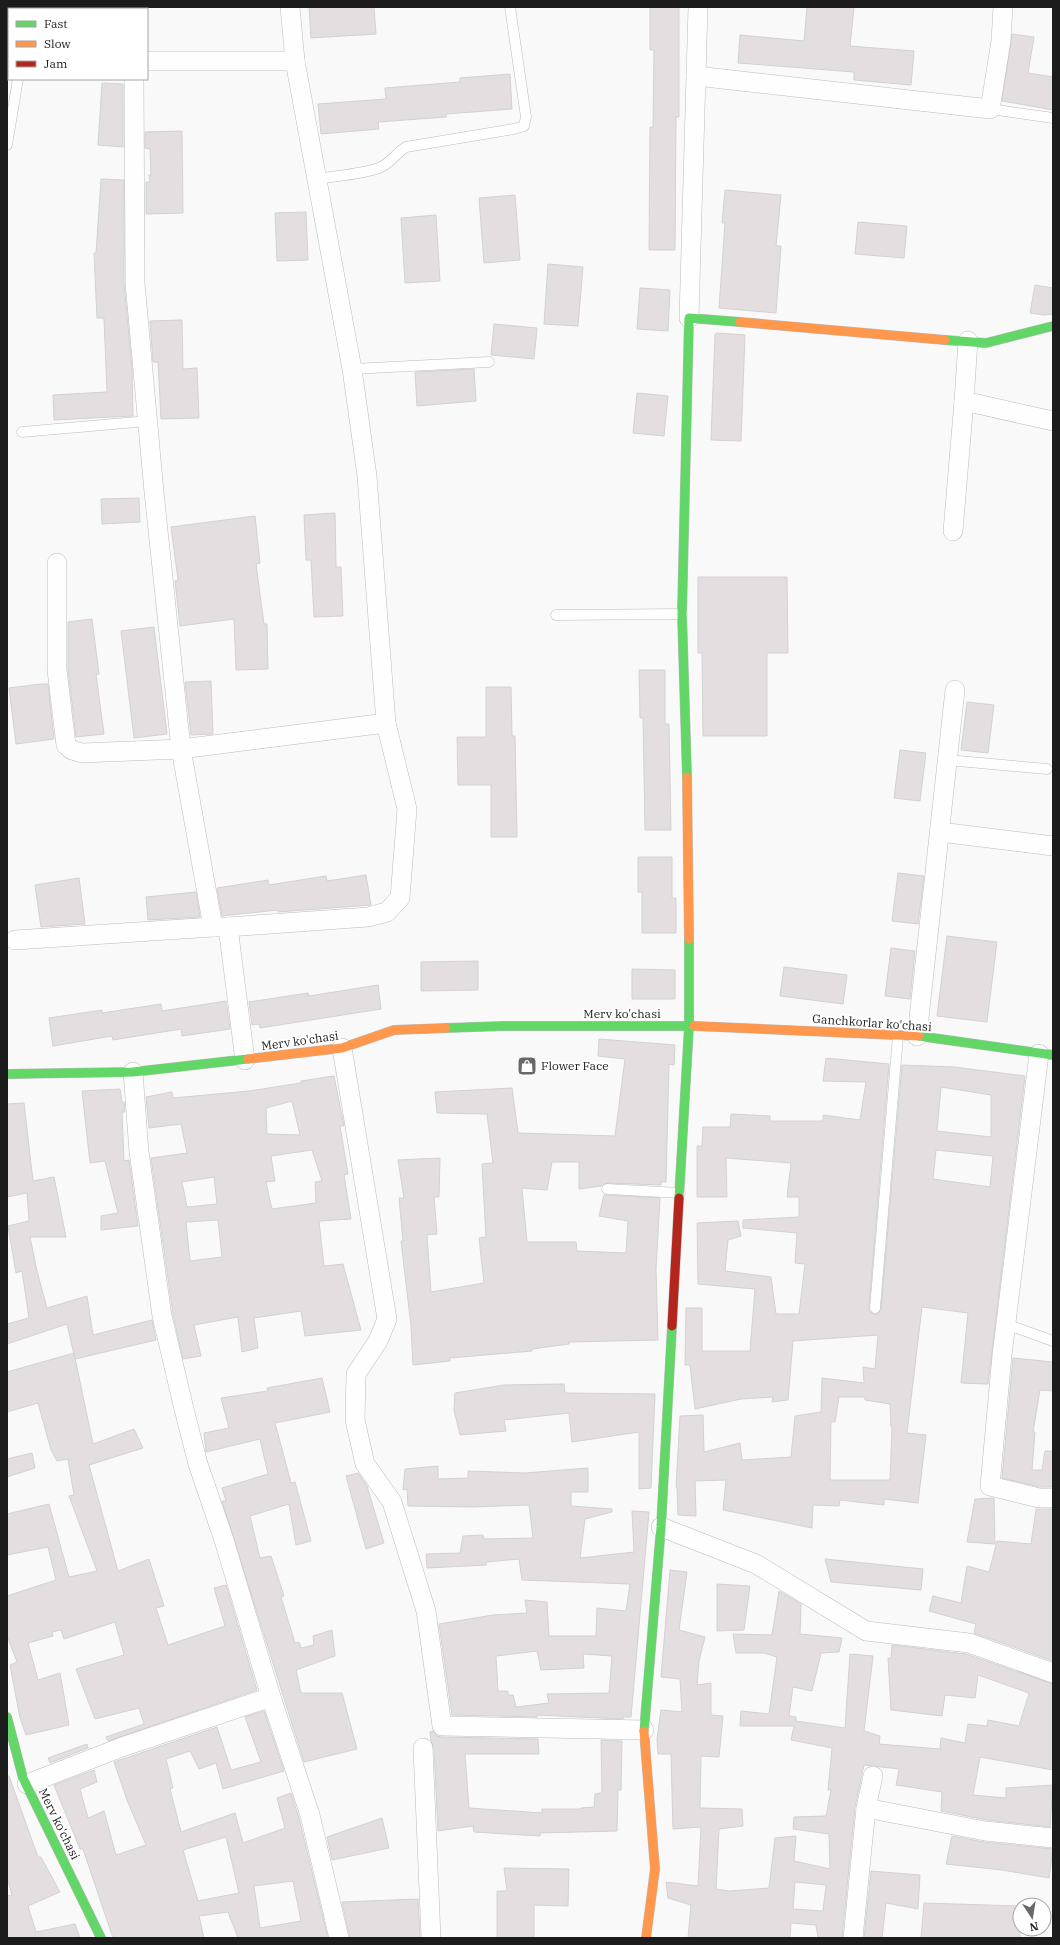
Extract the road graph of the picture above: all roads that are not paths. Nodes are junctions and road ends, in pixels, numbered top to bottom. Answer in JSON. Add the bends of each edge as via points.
{"nodes":[{"id":1,"x":290,"y":7,"type":"edge"},
{"id":2,"x":510,"y":7,"type":"edge"},
{"id":3,"x":698,"y":7,"type":"edge"},
{"id":4,"x":1003,"y":7,"type":"edge"},
{"id":5,"x":148,"y":61,"type":"edge"},
{"id":6,"x":295,"y":61,"type":"junction"},
{"id":7,"x":696,"y":76,"type":"junction"},
{"id":8,"x":18,"y":80,"type":"edge"},
{"id":9,"x":134,"y":80,"type":"edge"},
{"id":10,"x":990,"y":109,"type":"junction"},
{"id":11,"x":1053,"y":118,"type":"edge"},
{"id":12,"x":7,"y":145,"type":"edge"},
{"id":13,"x":317,"y":179,"type":"junction"},
{"id":14,"x":690,"y":318,"type":"junction"},
{"id":15,"x":1053,"y":326,"type":"edge"},
{"id":16,"x":968,"y":341,"type":"junction"},
{"id":17,"x":489,"y":362,"type":"dead end"},
{"id":18,"x":352,"y":369,"type":"junction"},
{"id":19,"x":964,"y":401,"type":"junction"},
{"id":20,"x":148,"y":421,"type":"junction"},
{"id":21,"x":1053,"y":421,"type":"edge"},
{"id":22,"x":22,"y":432,"type":"dead end"},
{"id":23,"x":953,"y":531,"type":"dead end"},
{"id":24,"x":57,"y":563,"type":"dead end"},
{"id":25,"x":682,"y":614,"type":"junction"},
{"id":26,"x":556,"y":615,"type":"dead end"},
{"id":27,"x":955,"y":690,"type":"dead end"},
{"id":28,"x":386,"y":723,"type":"junction"},
{"id":29,"x":181,"y":749,"type":"junction"},
{"id":30,"x":947,"y":760,"type":"junction"},
{"id":31,"x":1047,"y":769,"type":"dead end"},
{"id":32,"x":940,"y":832,"type":"junction"},
{"id":33,"x":1053,"y":846,"type":"edge"},
{"id":34,"x":221,"y":927,"type":"junction"},
{"id":35,"x":15,"y":940,"type":"dead end"},
{"id":36,"x":689,"y":1026,"type":"junction"},
{"id":37,"x":898,"y":1036,"type":"junction"},
{"id":38,"x":917,"y":1036,"type":"junction"},
{"id":39,"x":342,"y":1048,"type":"junction"},
{"id":40,"x":1046,"y":1054,"type":"edge"},
{"id":41,"x":245,"y":1060,"type":"junction"},
{"id":42,"x":133,"y":1072,"type":"junction"},
{"id":43,"x":7,"y":1074,"type":"edge"},
{"id":44,"x":607,"y":1189,"type":"dead end"},
{"id":45,"x":680,"y":1194,"type":"junction"},
{"id":46,"x":875,"y":1308,"type":"dead end"},
{"id":47,"x":1006,"y":1324,"type":"junction"},
{"id":48,"x":1053,"y":1341,"type":"edge"},
{"id":49,"x":1053,"y":1498,"type":"edge"},
{"id":50,"x":661,"y":1527,"type":"junction"},
{"id":51,"x":1053,"y":1673,"type":"edge"},
{"id":52,"x":271,"y":1696,"type":"junction"},
{"id":53,"x":7,"y":1717,"type":"edge"},
{"id":54,"x":644,"y":1730,"type":"junction"},
{"id":55,"x":423,"y":1748,"type":"dead end"},
{"id":56,"x":874,"y":1776,"type":"dead end"},
{"id":57,"x":26,"y":1784,"type":"junction"},
{"id":58,"x":866,"y":1808,"type":"junction"},
{"id":59,"x":1053,"y":1838,"type":"edge"},
{"id":60,"x":101,"y":1938,"type":"edge"},
{"id":61,"x":339,"y":1938,"type":"edge"},
{"id":62,"x":431,"y":1938,"type":"edge"},
{"id":63,"x":646,"y":1938,"type":"edge"},
{"id":64,"x":853,"y":1938,"type":"edge"}],
"edges":[{"from":1,"to":6,"type":"street"},
{"from":2,"to":13,"type":"lane","via":[[526,116],[524,126],[406,147],[396,153],[390,162],[379,168]]},
{"from":3,"to":7,"type":"street"},
{"from":4,"to":10,"type":"street","via":[[1001,41]]},
{"from":5,"to":6,"type":"street"},
{"from":6,"to":13,"type":"street"},
{"from":7,"to":10,"type":"street"},
{"from":7,"to":14,"type":"street"},
{"from":8,"to":12,"type":"lane"},
{"from":9,"to":20,"type":"street","via":[[135,283]]},
{"from":10,"to":11,"type":"lane"},
{"from":13,"to":18,"type":"street"},
{"from":14,"to":16,"type":"street"},
{"from":14,"to":25,"type":"street"},
{"from":15,"to":16,"type":"street","via":[[986,343]]},
{"from":16,"to":19,"type":"street"},
{"from":17,"to":18,"type":"lane"},
{"from":18,"to":28,"type":"street","via":[[366,476]]},
{"from":19,"to":21,"type":"street"},
{"from":19,"to":23,"type":"street"},
{"from":20,"to":22,"type":"lane"},
{"from":20,"to":29,"type":"street"},
{"from":24,"to":29,"type":"street","via":[[57,670],[66,745],[82,753]]},
{"from":25,"to":26,"type":"lane"},
{"from":25,"to":36,"type":"street","via":[[689,852]]},
{"from":27,"to":30,"type":"street"},
{"from":28,"to":29,"type":"street"},
{"from":28,"to":34,"type":"street","via":[[407,810],[400,898],[387,912],[368,917]]},
{"from":29,"to":34,"type":"street"},
{"from":30,"to":31,"type":"lane"},
{"from":30,"to":32,"type":"street"},
{"from":32,"to":33,"type":"street"},
{"from":32,"to":38,"type":"street"},
{"from":34,"to":35,"type":"street"},
{"from":34,"to":41,"type":"street"},
{"from":36,"to":37,"type":"street","name":"Ganchkorlar ko'chasi"},
{"from":36,"to":39,"type":"street","name":"Merv ko'chasi","via":[[504,1026],[394,1030]]},
{"from":36,"to":45,"type":"street"},
{"from":37,"to":38,"type":"street","name":"Ganchkorlar ko'chasi"},
{"from":37,"to":46,"type":"lane"},
{"from":38,"to":40,"type":"street","name":"Ganchkorlar ko'chasi"},
{"from":39,"to":41,"type":"street","name":"Merv ko'chasi"},
{"from":39,"to":54,"type":"street","via":[[387,1318],[378,1341],[356,1374],[355,1420],[365,1464],[392,1502],[426,1611],[442,1726]]},
{"from":40,"to":47,"type":"street"},
{"from":41,"to":42,"type":"street","name":"Merv ko'chasi"},
{"from":42,"to":43,"type":"street","name":"Merv ko'chasi"},
{"from":42,"to":52,"type":"street","via":[[139,1152],[164,1324],[198,1464]]},
{"from":44,"to":45,"type":"lane"},
{"from":45,"to":50,"type":"street"},
{"from":47,"to":48,"type":"lane"},
{"from":47,"to":49,"type":"street","via":[[990,1486],[1039,1498]]},
{"from":50,"to":51,"type":"street","via":[[756,1564],[866,1631],[969,1643]]},
{"from":50,"to":54,"type":"street"},
{"from":52,"to":57,"type":"street","via":[[122,1747]]},
{"from":52,"to":61,"type":"street","via":[[310,1815]]},
{"from":53,"to":57,"type":"street","name":"Merv ko'chasi"},
{"from":54,"to":63,"type":"street","via":[[655,1870]]},
{"from":55,"to":62,"type":"street"},
{"from":56,"to":58,"type":"street"},
{"from":57,"to":60,"type":"street","name":"Merv ko'chasi"},
{"from":58,"to":59,"type":"street","via":[[985,1831]]},
{"from":58,"to":64,"type":"street"}]}
